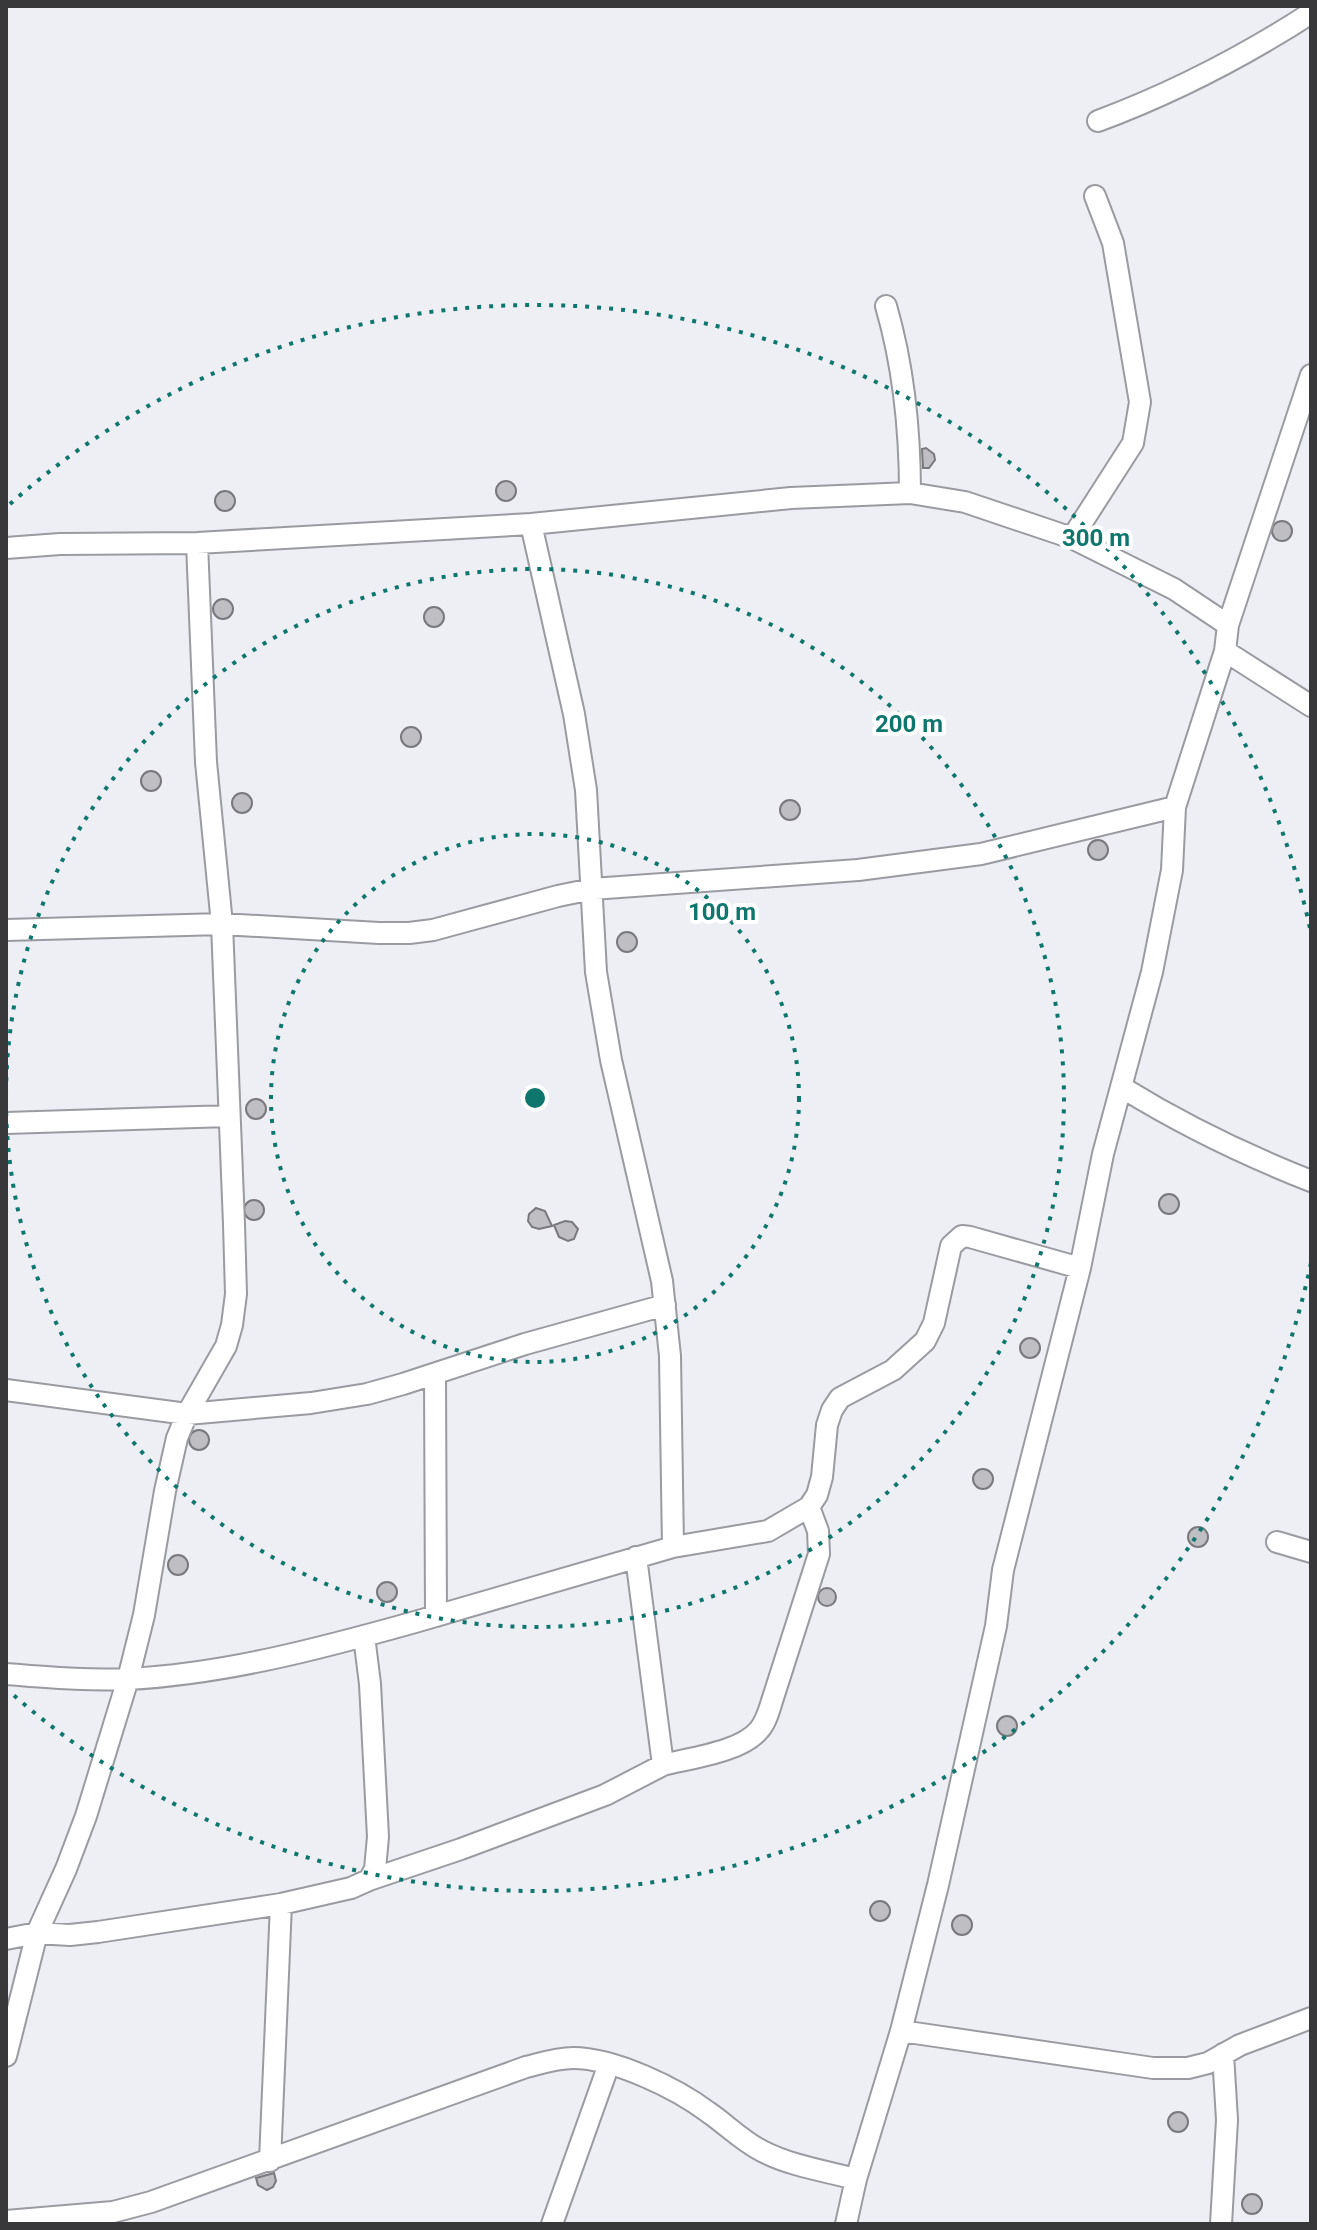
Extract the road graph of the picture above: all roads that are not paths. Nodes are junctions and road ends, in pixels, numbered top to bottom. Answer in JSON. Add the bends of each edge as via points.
{"nodes":[{"id":1,"x":1311,"y":13,"type":"edge"},
{"id":2,"x":1098,"y":121,"type":"dead end"},
{"id":3,"x":1095,"y":196,"type":"dead end"},
{"id":4,"x":886,"y":306,"type":"dead end"},
{"id":5,"x":1311,"y":375,"type":"edge"},
{"id":6,"x":910,"y":493,"type":"junction"},
{"id":7,"x":531,"y":524,"type":"junction"},
{"id":8,"x":1072,"y":538,"type":"junction"},
{"id":9,"x":197,"y":543,"type":"junction"},
{"id":10,"x":6,"y":548,"type":"edge"},
{"id":11,"x":1228,"y":625,"type":"junction"},
{"id":12,"x":1225,"y":651,"type":"junction"},
{"id":13,"x":1311,"y":706,"type":"edge"},
{"id":14,"x":1175,"y":807,"type":"junction"},
{"id":15,"x":592,"y":889,"type":"junction"},
{"id":16,"x":222,"y":924,"type":"junction"},
{"id":17,"x":6,"y":930,"type":"edge"},
{"id":18,"x":1123,"y":1088,"type":"junction"},
{"id":19,"x":229,"y":1116,"type":"junction"},
{"id":20,"x":6,"y":1123,"type":"edge"},
{"id":21,"x":1311,"y":1181,"type":"edge"},
{"id":22,"x":1080,"y":1268,"type":"junction"},
{"id":23,"x":665,"y":1305,"type":"junction"},
{"id":24,"x":435,"y":1375,"type":"junction"},
{"id":25,"x":6,"y":1390,"type":"edge"},
{"id":26,"x":187,"y":1414,"type":"junction"},
{"id":27,"x":809,"y":1507,"type":"junction"},
{"id":28,"x":1277,"y":1542,"type":"dead end"},
{"id":29,"x":673,"y":1547,"type":"junction"},
{"id":30,"x":1311,"y":1552,"type":"edge"},
{"id":31,"x":636,"y":1557,"type":"junction"},
{"id":32,"x":436,"y":1616,"type":"junction"},
{"id":33,"x":364,"y":1636,"type":"junction"},
{"id":34,"x":6,"y":1674,"type":"edge"},
{"id":35,"x":128,"y":1679,"type":"junction"},
{"id":36,"x":663,"y":1765,"type":"junction"},
{"id":37,"x":369,"y":1880,"type":"junction"},
{"id":38,"x":281,"y":1904,"type":"junction"},
{"id":39,"x":37,"y":1933,"type":"junction"},
{"id":40,"x":6,"y":1939,"type":"edge"},
{"id":41,"x":1311,"y":2018,"type":"edge"},
{"id":42,"x":901,"y":2031,"type":"junction"},
{"id":43,"x":1223,"y":2054,"type":"junction"},
{"id":44,"x":6,"y":2056,"type":"edge"},
{"id":45,"x":609,"y":2064,"type":"junction"},
{"id":46,"x":270,"y":2161,"type":"junction"},
{"id":47,"x":856,"y":2179,"type":"junction"},
{"id":48,"x":6,"y":2221,"type":"edge"},
{"id":49,"x":552,"y":2224,"type":"edge"},
{"id":50,"x":846,"y":2224,"type":"edge"},
{"id":51,"x":1221,"y":2224,"type":"edge"}],
"edges":[{"from":1,"to":2,"type":"street","via":[[1158,99]]},
{"from":3,"to":8,"type":"street","via":[[1113,243],[1140,402],[1133,443]]},
{"from":4,"to":6,"type":"street","via":[[906,398]]},
{"from":5,"to":11,"type":"street"},
{"from":6,"to":7,"type":"street","via":[[791,498]]},
{"from":6,"to":8,"type":"street","via":[[965,502]]},
{"from":7,"to":9,"type":"street"},
{"from":7,"to":15,"type":"street","via":[[577,729]]},
{"from":8,"to":11,"type":"street","via":[[1174,589]]},
{"from":9,"to":10,"type":"street"},
{"from":9,"to":16,"type":"street","via":[[206,762]]},
{"from":11,"to":12,"type":"street"},
{"from":12,"to":13,"type":"street"},
{"from":12,"to":14,"type":"street"},
{"from":14,"to":15,"type":"street","via":[[981,854],[858,870]]},
{"from":14,"to":18,"type":"street","via":[[1162,930]]},
{"from":15,"to":16,"type":"street","via":[[409,933]]},
{"from":15,"to":23,"type":"street","via":[[596,972],[611,1060]]},
{"from":16,"to":17,"type":"street"},
{"from":16,"to":19,"type":"street"},
{"from":18,"to":21,"type":"street","via":[[1247,1156]]},
{"from":18,"to":22,"type":"street","via":[[1103,1154]]},
{"from":19,"to":20,"type":"street"},
{"from":19,"to":26,"type":"street","via":[[236,1294],[232,1325],[226,1346]]},
{"from":22,"to":27,"type":"street","via":[[970,1237],[955,1241],[925,1341],[893,1370],[840,1398],[832,1410],[822,1477]]},
{"from":22,"to":42,"type":"street","via":[[1003,1570],[956,1810]]},
{"from":23,"to":24,"type":"street"},
{"from":23,"to":29,"type":"street"},
{"from":24,"to":26,"type":"street","via":[[311,1403]]},
{"from":24,"to":32,"type":"street"},
{"from":25,"to":26,"type":"street"},
{"from":26,"to":35,"type":"street","via":[[170,1462]]},
{"from":27,"to":29,"type":"street","via":[[768,1531]]},
{"from":27,"to":36,"type":"street","via":[[819,1554],[761,1728],[724,1750]]},
{"from":28,"to":30,"type":"street"},
{"from":29,"to":31,"type":"street"},
{"from":31,"to":32,"type":"street"},
{"from":31,"to":36,"type":"street"},
{"from":32,"to":33,"type":"street"},
{"from":33,"to":35,"type":"street","via":[[202,1671]]},
{"from":33,"to":37,"type":"street","via":[[378,1837]]},
{"from":34,"to":35,"type":"street"},
{"from":35,"to":39,"type":"street","via":[[86,1816]]},
{"from":36,"to":37,"type":"street","via":[[605,1795]]},
{"from":37,"to":38,"type":"street"},
{"from":38,"to":39,"type":"street","via":[[98,1932]]},
{"from":38,"to":46,"type":"street"},
{"from":39,"to":40,"type":"street"},
{"from":39,"to":44,"type":"street"},
{"from":41,"to":43,"type":"street"},
{"from":42,"to":43,"type":"street","via":[[1153,2068],[1188,2068]]},
{"from":42,"to":47,"type":"street"},
{"from":43,"to":51,"type":"street","via":[[1227,2120]]},
{"from":45,"to":46,"type":"street","via":[[577,2058],[526,2067]]},
{"from":45,"to":47,"type":"street","via":[[665,2084],[764,2152]]},
{"from":45,"to":49,"type":"street"},
{"from":46,"to":48,"type":"street","via":[[113,2212]]},
{"from":47,"to":50,"type":"street"}]}
